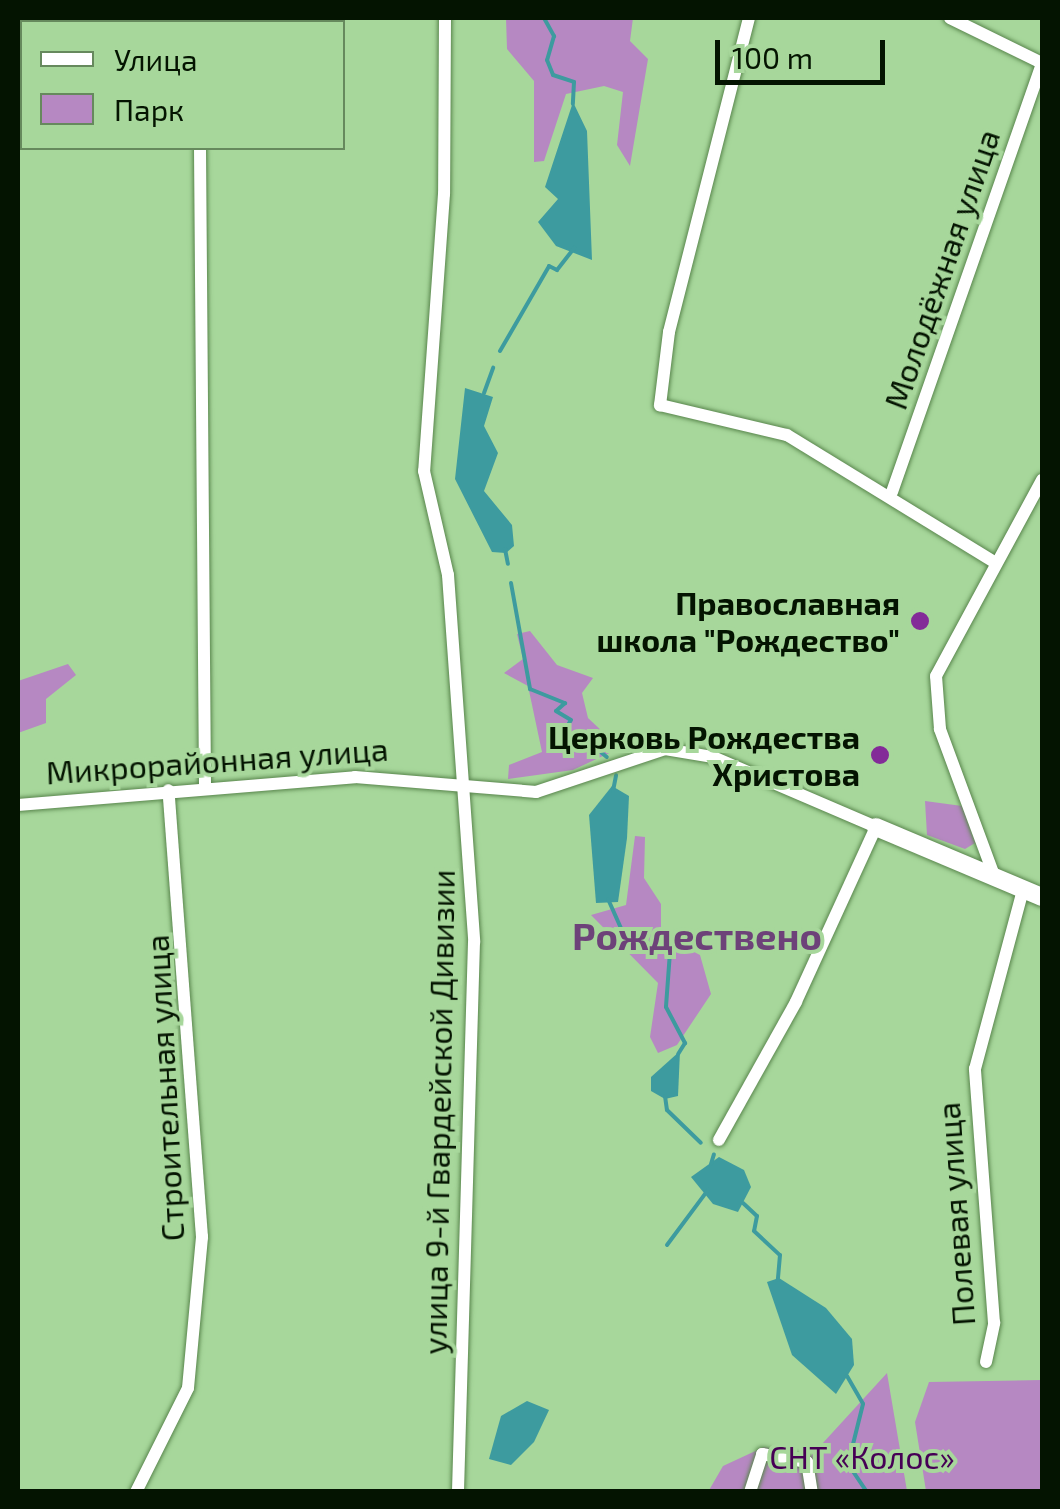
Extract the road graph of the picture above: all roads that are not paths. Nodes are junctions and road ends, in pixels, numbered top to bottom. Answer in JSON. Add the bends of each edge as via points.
{"nodes":[{"id":1,"x":445,"y":18,"type":"edge"},
{"id":2,"x":750,"y":18,"type":"edge"},
{"id":3,"x":950,"y":18,"type":"edge"},
{"id":4,"x":1042,"y":63,"type":"edge"},
{"id":5,"x":200,"y":150,"type":"edge"},
{"id":6,"x":1042,"y":480,"type":"edge"},
{"id":7,"x":892,"y":492,"type":"junction"},
{"id":8,"x":994,"y":562,"type":"junction"},
{"id":9,"x":462,"y":784,"type":"junction"},
{"id":10,"x":205,"y":787,"type":"junction"},
{"id":11,"x":168,"y":790,"type":"junction"},
{"id":12,"x":18,"y":805,"type":"edge"},
{"id":13,"x":876,"y":827,"type":"junction"},
{"id":14,"x":995,"y":878,"type":"junction"},
{"id":15,"x":1023,"y":890,"type":"junction"},
{"id":16,"x":1042,"y":898,"type":"edge"},
{"id":17,"x":719,"y":1140,"type":"dead end"},
{"id":18,"x":986,"y":1362,"type":"dead end"},
{"id":19,"x":136,"y":1492,"type":"edge"},
{"id":20,"x":458,"y":1492,"type":"edge"},
{"id":21,"x":750,"y":1492,"type":"edge"},
{"id":22,"x":812,"y":1492,"type":"edge"}],
"edges":[{"from":1,"to":9,"type":"street","name":"улица 9-й Гвардейской Дивизии","via":[[444,194],[424,472],[448,575]]},
{"from":2,"to":7,"type":"street","via":[[669,332],[660,406],[787,435]]},
{"from":3,"to":4,"type":"street","name":"Молодёжная улица"},
{"from":4,"to":7,"type":"street","name":"Молодёжная улица"},
{"from":5,"to":10,"type":"street"},
{"from":6,"to":8,"type":"street"},
{"from":7,"to":8,"type":"street"},
{"from":8,"to":14,"type":"street","via":[[941,658],[934,694]]},
{"from":9,"to":10,"type":"street","name":"Микрорайонная улица","via":[[372,776]]},
{"from":9,"to":13,"type":"street","name":"Микрорайонная улица","via":[[536,792],[641,754],[695,752]]},
{"from":9,"to":20,"type":"street","name":"улица 9-й Гвардейской Дивизии","via":[[474,942]]},
{"from":10,"to":11,"type":"street","name":"Микрорайонная улица"},
{"from":11,"to":12,"type":"street","name":"Микрорайонная улица"},
{"from":11,"to":19,"type":"street","name":"Строительная улица","via":[[202,1238],[188,1388]]},
{"from":13,"to":14,"type":"street","name":"Микрорайонная улица"},
{"from":13,"to":17,"type":"street","via":[[796,1002]]},
{"from":14,"to":15,"type":"street","name":"Микрорайонная улица"},
{"from":15,"to":16,"type":"street","name":"Микрорайонная улица"},
{"from":15,"to":18,"type":"street","name":"Полевая улица","via":[[975,1069],[994,1323]]},
{"from":21,"to":22,"type":"street","via":[[762,1454],[807,1462]]}]}
